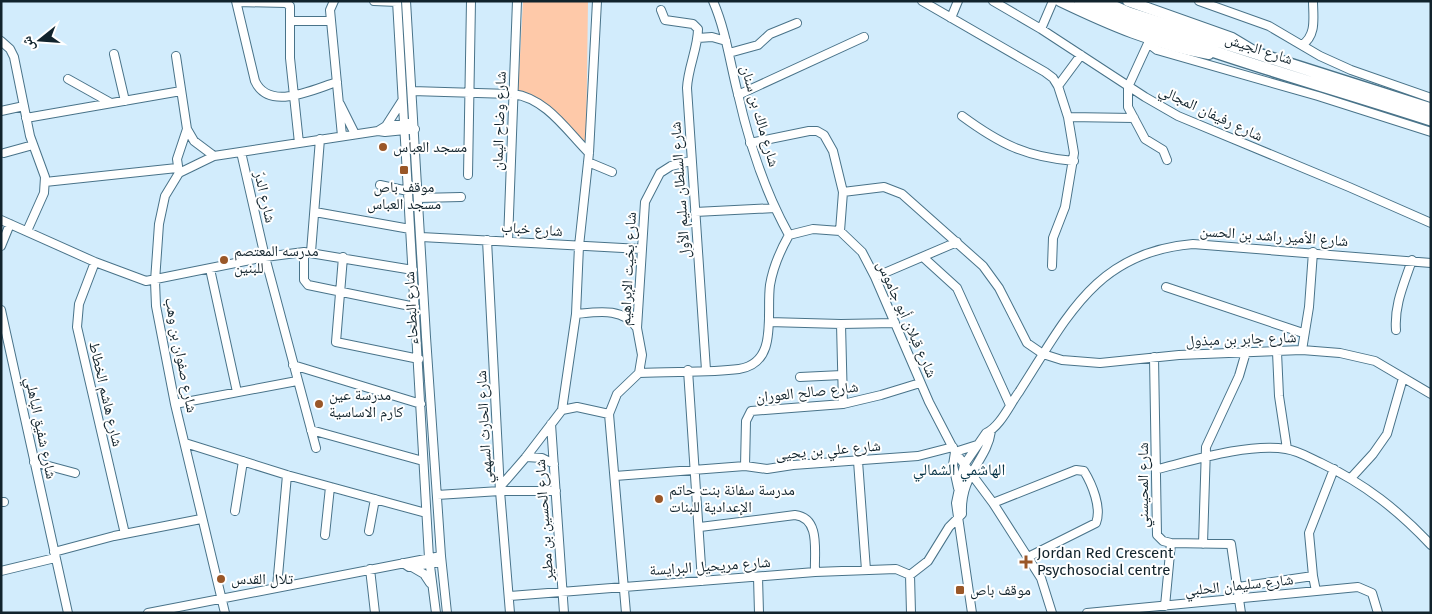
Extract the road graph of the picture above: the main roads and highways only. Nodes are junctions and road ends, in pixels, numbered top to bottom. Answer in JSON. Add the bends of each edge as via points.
{"nodes":[{"id":1,"x":1060,"y":1,"type":"edge"},
{"id":2,"x":1080,"y":1,"type":"edge"},
{"id":3,"x":1101,"y":1,"type":"edge"},
{"id":4,"x":1128,"y":1,"type":"edge"},
{"id":5,"x":1179,"y":43,"type":"junction"},
{"id":6,"x":1255,"y":52,"type":"junction"},
{"id":7,"x":1431,"y":109,"type":"edge"},
{"id":8,"x":1431,"y":120,"type":"edge"}],
"edges":[{"from":1,"to":5,"type":"main road","via":[[1151,40]]},
{"from":2,"to":5,"type":"highway","name":"شارع الجيش"},
{"from":3,"to":5,"type":"highway","name":"شارع الجيش"},
{"from":4,"to":6,"type":"main road","via":[[1232,38]]},
{"from":5,"to":6,"type":"highway","name":"شارع الجيش"},
{"from":5,"to":8,"type":"highway","name":"شارع الجيش","via":[[1234,57]]},
{"from":6,"to":7,"type":"highway","name":"شارع الجيش"}]}
